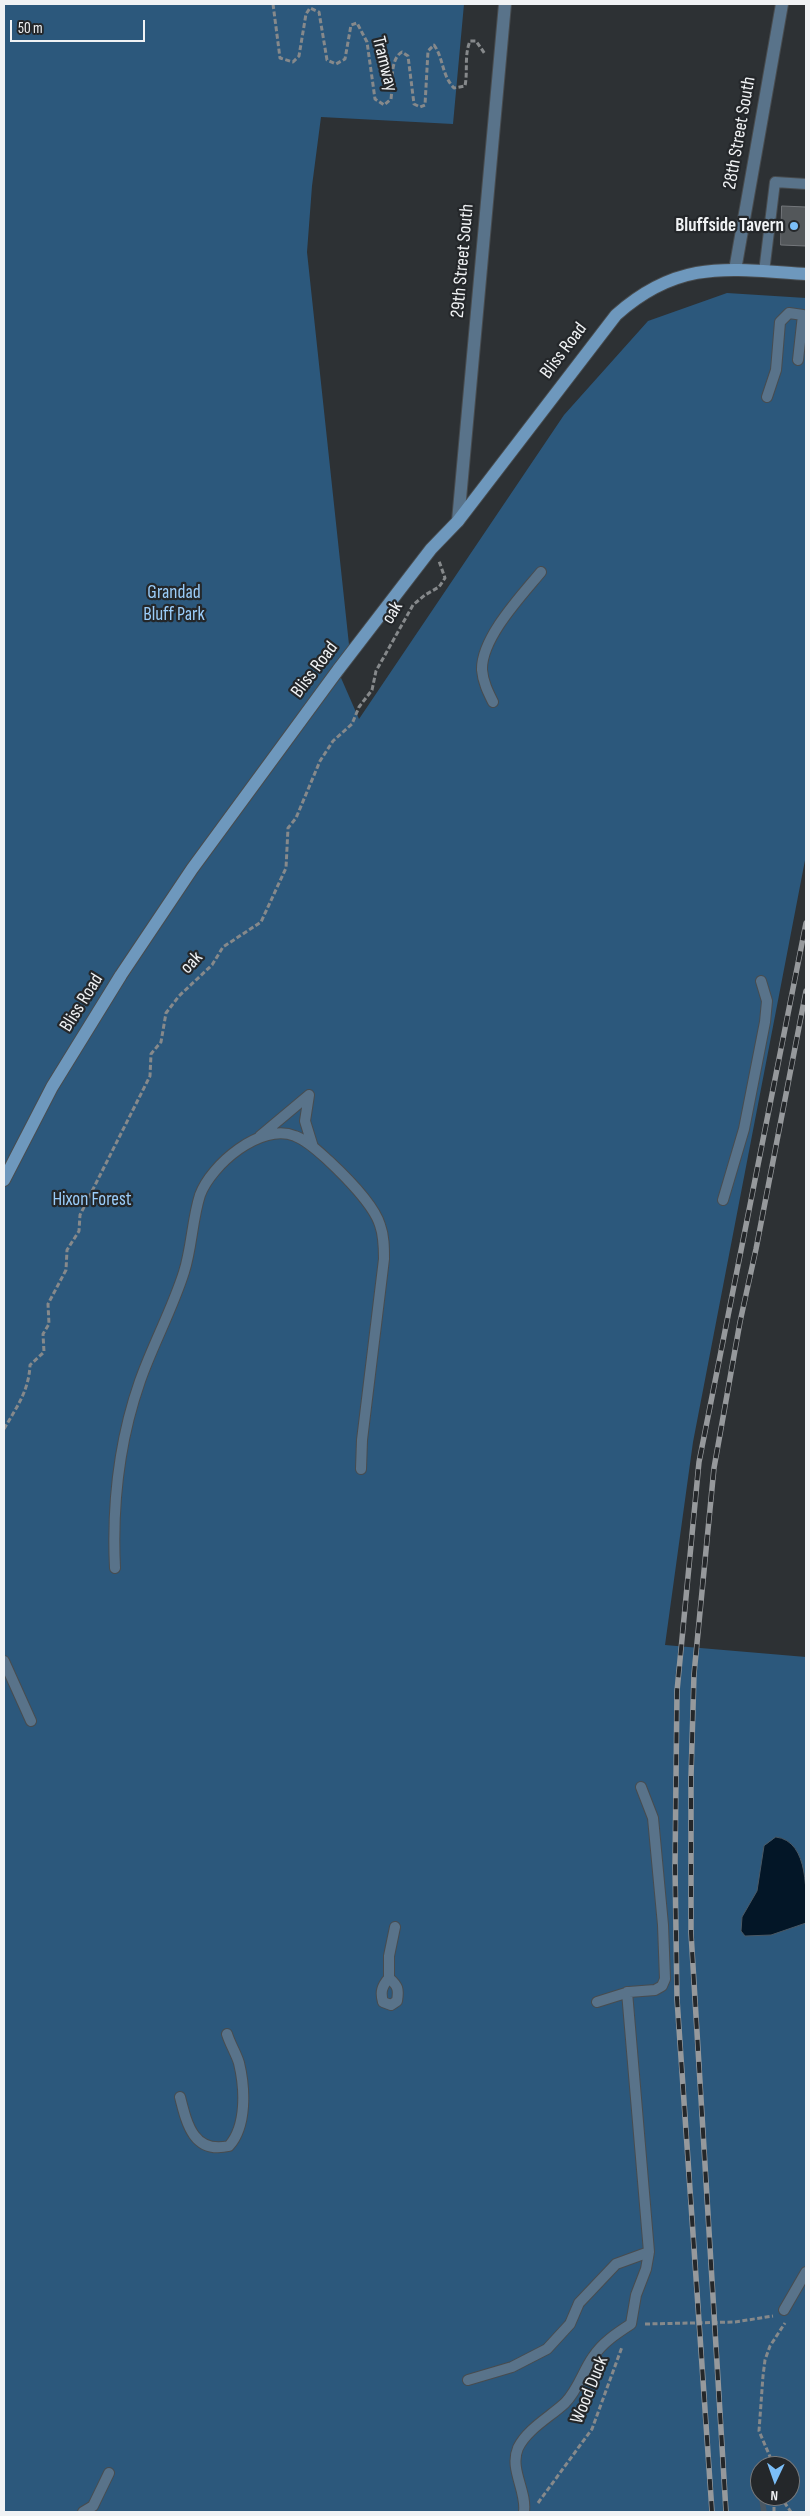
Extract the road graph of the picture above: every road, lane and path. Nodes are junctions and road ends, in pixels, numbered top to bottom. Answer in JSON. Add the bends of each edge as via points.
{"nodes":[{"id":1,"x":273,"y":4,"type":"edge"},
{"id":2,"x":505,"y":4,"type":"edge"},
{"id":3,"x":782,"y":4,"type":"edge"},
{"id":4,"x":500,"y":70,"type":"junction"},
{"id":5,"x":806,"y":184,"type":"edge"},
{"id":6,"x":735,"y":270,"type":"junction"},
{"id":7,"x":764,"y":272,"type":"junction"},
{"id":8,"x":806,"y":274,"type":"edge"},
{"id":9,"x":798,"y":360,"type":"dead end"},
{"id":10,"x":767,"y":397,"type":"dead end"},
{"id":11,"x":458,"y":521,"type":"junction"},
{"id":12,"x":431,"y":549,"type":"junction"},
{"id":13,"x":541,"y":572,"type":"dead end"},
{"id":14,"x":493,"y":702,"type":"dead end"},
{"id":15,"x":761,"y":982,"type":"dead end"},
{"id":16,"x":257,"y":1138,"type":"junction"},
{"id":17,"x":313,"y":1147,"type":"junction"},
{"id":18,"x":4,"y":1180,"type":"edge"},
{"id":19,"x":723,"y":1200,"type":"dead end"},
{"id":20,"x":4,"y":1430,"type":"edge"},
{"id":21,"x":361,"y":1469,"type":"dead end"},
{"id":22,"x":115,"y":1568,"type":"dead end"},
{"id":23,"x":4,"y":1661,"type":"edge"},
{"id":24,"x":31,"y":1721,"type":"dead end"},
{"id":25,"x":641,"y":1787,"type":"dead end"},
{"id":26,"x":395,"y":1927,"type":"dead end"},
{"id":27,"x":389,"y":1978,"type":"dead end"},
{"id":28,"x":627,"y":1992,"type":"junction"},
{"id":29,"x":597,"y":2002,"type":"dead end"},
{"id":30,"x":227,"y":2034,"type":"dead end"},
{"id":31,"x":180,"y":2097,"type":"dead end"},
{"id":32,"x":649,"y":2252,"type":"junction"},
{"id":33,"x":806,"y":2272,"type":"edge"},
{"id":34,"x":784,"y":2310,"type":"junction"},
{"id":35,"x":631,"y":2324,"type":"junction"},
{"id":36,"x":468,"y":2380,"type":"dead end"},
{"id":37,"x":770,"y":2456,"type":"edge"},
{"id":38,"x":109,"y":2473,"type":"dead end"},
{"id":39,"x":537,"y":2506,"type":"dead end"},
{"id":40,"x":83,"y":2512,"type":"edge"},
{"id":41,"x":524,"y":2512,"type":"edge"}],
"edges":[{"from":1,"to":4,"type":"path","name":"Tramway","via":[[280,58],[293,62],[299,56],[306,14],[310,8],[319,12],[327,60],[336,64],[345,59],[351,25],[357,23],[367,42],[375,98],[384,105],[391,99],[392,64],[402,52],[408,56],[414,104],[420,107],[425,105],[427,96],[428,51],[434,45],[439,52],[442,69],[454,88],[465,86],[470,41],[476,41]]},
{"from":2,"to":4,"type":"street","name":"29th Street South"},
{"from":3,"to":6,"type":"street","name":"28th Street South"},
{"from":4,"to":11,"type":"street","name":"29th Street South"},
{"from":5,"to":7,"type":"lane","via":[[775,182]]},
{"from":6,"to":7,"type":"street","name":"Bliss Road"},
{"from":6,"to":11,"type":"street","name":"Bliss Road","via":[[680,276],[658,284],[637,296],[616,315]]},
{"from":7,"to":8,"type":"street","name":"Bliss Road"},
{"from":9,"to":10,"type":"lane","via":[[803,315],[788,313],[780,322],[776,370]]},
{"from":11,"to":12,"type":"street","name":"Bliss Road"},
{"from":12,"to":18,"type":"street","name":"Bliss Road","via":[[186,878],[56,1080]]},
{"from":12,"to":20,"type":"path","name":"oak","via":[[445,578],[439,588],[413,605],[376,671],[372,690],[359,707],[352,724],[333,741],[320,761],[296,818],[288,828],[286,868],[261,922],[222,947],[212,965],[166,1013],[161,1042],[151,1054],[150,1076],[80,1215],[79,1230],[67,1250],[66,1270],[48,1304],[49,1324],[43,1334],[44,1352],[30,1366],[26,1393]]},
{"from":13,"to":14,"type":"lane","via":[[492,637],[482,669]]},
{"from":15,"to":19,"type":"lane","via":[[767,1001],[766,1016],[744,1128]]},
{"from":16,"to":17,"type":"lane","via":[[273,1134],[294,1135]]},
{"from":16,"to":17,"type":"lane","via":[[310,1095],[305,1121]]},
{"from":16,"to":22,"type":"lane","via":[[215,1169],[201,1193],[184,1271],[140,1381],[124,1435],[113,1530]]},
{"from":17,"to":21,"type":"lane","via":[[346,1176],[380,1223],[384,1239]]},
{"from":23,"to":24,"type":"lane"},
{"from":25,"to":28,"type":"lane","via":[[653,1818],[665,1979],[656,1990]]},
{"from":26,"to":27,"type":"lane","via":[[389,1956]]},
{"from":28,"to":29,"type":"lane"},
{"from":28,"to":32,"type":"lane"},
{"from":30,"to":31,"type":"lane","via":[[242,2082],[240,2128],[229,2146],[219,2149],[206,2147],[188,2123]]},
{"from":32,"to":35,"type":"lane"},
{"from":32,"to":36,"type":"lane","via":[[616,2264],[579,2302],[570,2324],[547,2349],[512,2367]]},
{"from":33,"to":34,"type":"lane"},
{"from":34,"to":35,"type":"path","via":[[772,2317],[734,2322]]},
{"from":34,"to":37,"type":"path","via":[[786,2319],[765,2360],[759,2431]]},
{"from":35,"to":39,"type":"path","name":"Wood Duck","via":[[592,2429]]},
{"from":35,"to":41,"type":"lane","via":[[593,2356],[566,2402],[527,2435],[517,2449],[516,2470],[524,2493]]},
{"from":38,"to":40,"type":"lane","via":[[93,2506]]}]}
